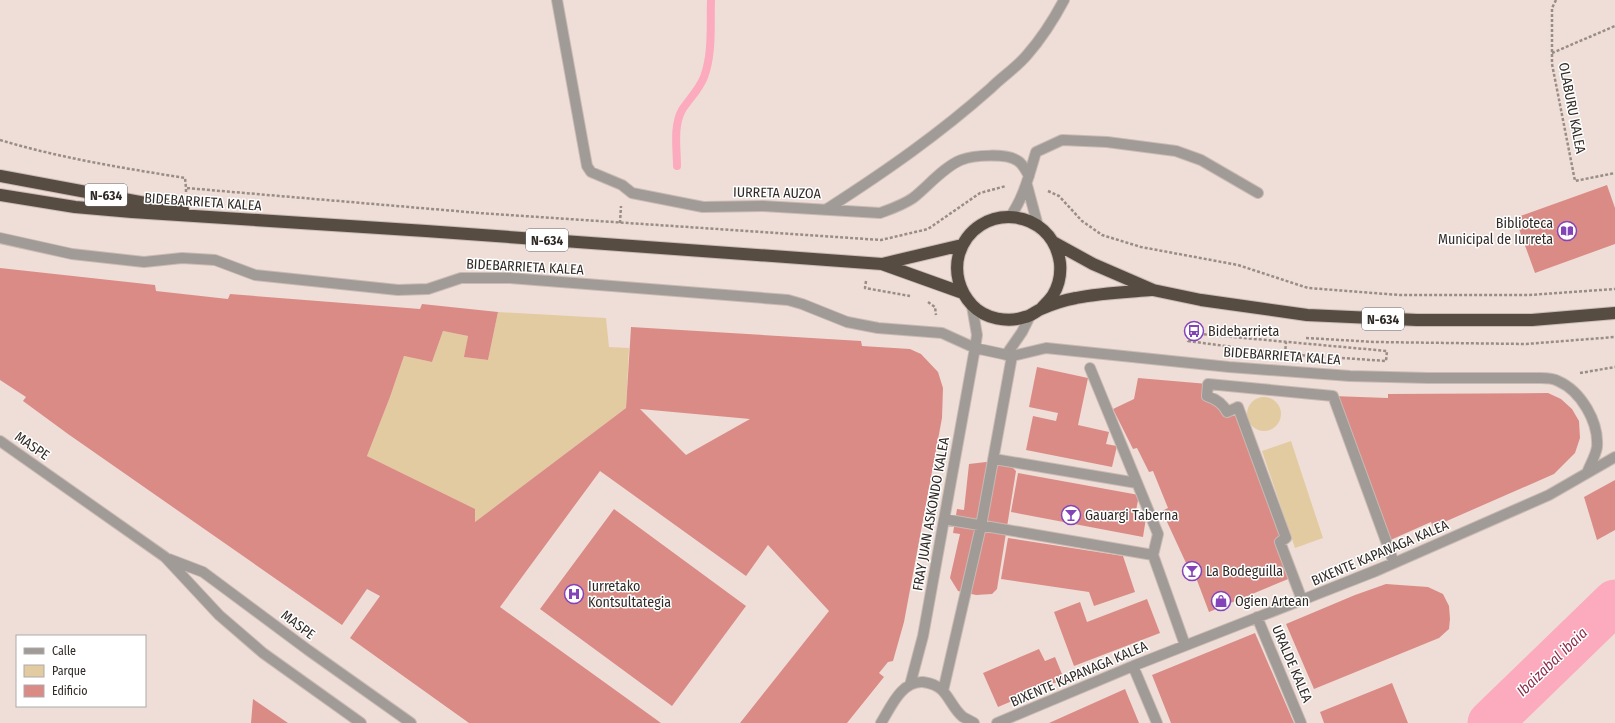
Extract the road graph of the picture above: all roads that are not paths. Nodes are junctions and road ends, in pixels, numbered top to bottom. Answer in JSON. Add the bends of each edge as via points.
{"nodes":[{"id":1,"x":557,"y":0,"type":"edge"},
{"id":2,"x":1064,"y":0,"type":"edge"},
{"id":3,"x":0,"y":176,"type":"edge"},
{"id":4,"x":1028,"y":180,"type":"junction"},
{"id":5,"x":1258,"y":193,"type":"dead end"},
{"id":6,"x":1,"y":195,"type":"edge"},
{"id":7,"x":827,"y":209,"type":"junction"},
{"id":8,"x":1010,"y":217,"type":"junction"},
{"id":9,"x":212,"y":218,"type":"junction"},
{"id":10,"x":1038,"y":226,"type":"junction"},
{"id":11,"x":0,"y":238,"type":"edge"},
{"id":12,"x":1053,"y":242,"type":"junction"},
{"id":13,"x":962,"y":245,"type":"junction"},
{"id":14,"x":882,"y":264,"type":"junction"},
{"id":15,"x":1152,"y":290,"type":"junction"},
{"id":16,"x":963,"y":293,"type":"junction"},
{"id":17,"x":972,"y":306,"type":"junction"},
{"id":18,"x":1036,"y":312,"type":"junction"},
{"id":19,"x":1615,"y":313,"type":"edge"},
{"id":20,"x":975,"y":348,"type":"junction"},
{"id":21,"x":1009,"y":356,"type":"junction"},
{"id":22,"x":1090,"y":368,"type":"dead end"},
{"id":23,"x":0,"y":441,"type":"edge"},
{"id":24,"x":1615,"y":457,"type":"edge"},
{"id":25,"x":994,"y":459,"type":"junction"},
{"id":26,"x":1587,"y":473,"type":"junction"},
{"id":27,"x":1137,"y":483,"type":"junction"},
{"id":28,"x":944,"y":519,"type":"junction"},
{"id":29,"x":981,"y":526,"type":"junction"},
{"id":30,"x":1153,"y":556,"type":"junction"},
{"id":31,"x":165,"y":557,"type":"junction"},
{"id":32,"x":1394,"y":563,"type":"junction"},
{"id":33,"x":1302,"y":600,"type":"junction"},
{"id":34,"x":1257,"y":617,"type":"junction"},
{"id":35,"x":1185,"y":645,"type":"junction"},
{"id":36,"x":1133,"y":666,"type":"junction"},
{"id":37,"x":910,"y":685,"type":"junction"},
{"id":38,"x":943,"y":691,"type":"junction"},
{"id":39,"x":361,"y":723,"type":"edge"},
{"id":40,"x":411,"y":723,"type":"edge"},
{"id":41,"x":881,"y":723,"type":"edge"},
{"id":42,"x":974,"y":723,"type":"edge"},
{"id":43,"x":997,"y":723,"type":"edge"},
{"id":44,"x":1157,"y":723,"type":"edge"},
{"id":45,"x":1302,"y":723,"type":"edge"}],
"edges":[{"from":1,"to":7,"type":"street","name":"IURRETA AUZOA","via":[[587,166],[591,172],[622,185],[632,193],[703,207]]},
{"from":2,"to":7,"type":"street","name":"IURRETA AUZOA","via":[[1027,56],[973,104],[928,141]]},
{"from":3,"to":9,"type":"highway","number":"N-634","via":[[187,210]]},
{"from":4,"to":5,"type":"street","via":[[1036,152],[1062,140],[1107,142],[1176,151],[1201,160]]},
{"from":4,"to":7,"type":"street","via":[[1020,161],[1009,156],[961,160],[940,174],[912,199],[880,213]]},
{"from":4,"to":8,"type":"street"},
{"from":4,"to":10,"type":"street"},
{"from":6,"to":9,"type":"highway","name":"BIDEBARRIETA KALEA","number":"N-634","via":[[75,206]]},
{"from":8,"to":10,"type":"highway","via":[[1018,217]]},
{"from":8,"to":13,"type":"highway","via":[[986,222],[972,231]]},
{"from":9,"to":14,"type":"highway","name":"BIDEBARRIETA KALEA","number":"N-634"},
{"from":10,"to":12,"type":"highway"},
{"from":11,"to":20,"type":"street","name":"BIDEBARRIETA KALEA","via":[[72,254],[144,262],[182,258],[215,260],[255,275],[398,290],[428,289],[461,278],[510,278],[788,300],[847,322],[878,328],[942,333]]},
{"from":12,"to":15,"type":"highway","via":[[1092,264]]},
{"from":12,"to":18,"type":"highway","via":[[1059,255],[1061,269],[1058,283],[1053,295]]},
{"from":13,"to":14,"type":"highway"},
{"from":13,"to":16,"type":"highway","via":[[957,261],[958,278]]},
{"from":14,"to":16,"type":"highway"},
{"from":15,"to":18,"type":"highway","via":[[1075,298]]},
{"from":15,"to":19,"type":"highway","number":"N-634","via":[[1201,300],[1307,315],[1393,319],[1532,320]]},
{"from":16,"to":17,"type":"highway"},
{"from":17,"to":18,"type":"highway","via":[[993,318],[1008,320],[1026,317]]},
{"from":17,"to":20,"type":"street","name":"FRAY JUAN ASKONDO KALEA","via":[[977,335]]},
{"from":18,"to":21,"type":"street"},
{"from":20,"to":21,"type":"street"},
{"from":20,"to":28,"type":"street","name":"FRAY JUAN ASKONDO KALEA"},
{"from":21,"to":25,"type":"street"},
{"from":21,"to":26,"type":"street","name":"BIDEBARRIETA KALEA","via":[[1046,348],[1229,367],[1350,376],[1558,380],[1582,401],[1590,412],[1594,424],[1597,448]]},
{"from":22,"to":27,"type":"street"},
{"from":23,"to":31,"type":"street","name":"MASPE"},
{"from":24,"to":26,"type":"street"},
{"from":25,"to":27,"type":"street"},
{"from":25,"to":29,"type":"street"},
{"from":26,"to":32,"type":"street","name":"BIXENTE KAPANAGA KALEA","via":[[1549,495]]},
{"from":27,"to":30,"type":"street","via":[[1158,534]]},
{"from":28,"to":29,"type":"street"},
{"from":28,"to":37,"type":"street","name":"FRAY JUAN ASKONDO KALEA","via":[[923,636]]},
{"from":29,"to":30,"type":"street"},
{"from":29,"to":38,"type":"street"},
{"from":30,"to":35,"type":"street"},
{"from":31,"to":39,"type":"street","name":"MASPE","via":[[218,615],[263,652]]},
{"from":31,"to":40,"type":"street","name":"MASPE","via":[[203,572]]},
{"from":32,"to":33,"type":"street","name":"BIXENTE KAPANAGA KALEA"},
{"from":32,"to":33,"type":"street","via":[[1333,396],[1208,384],[1207,396],[1220,402],[1227,412],[1238,407],[1286,538],[1280,542]]},
{"from":33,"to":34,"type":"street","name":"BIXENTE KAPANAGA KALEA"},
{"from":34,"to":35,"type":"street","name":"BIXENTE KAPANAGA KALEA"},
{"from":34,"to":45,"type":"street","name":"URALDE KALEA"},
{"from":35,"to":36,"type":"street","name":"BIXENTE KAPANAGA KALEA"},
{"from":36,"to":43,"type":"street","name":"BIXENTE KAPANAGA KALEA"},
{"from":36,"to":44,"type":"street"},
{"from":37,"to":38,"type":"street","via":[[928,683]]},
{"from":37,"to":41,"type":"street","via":[[903,690]]},
{"from":38,"to":42,"type":"street","via":[[962,717]]}]}
